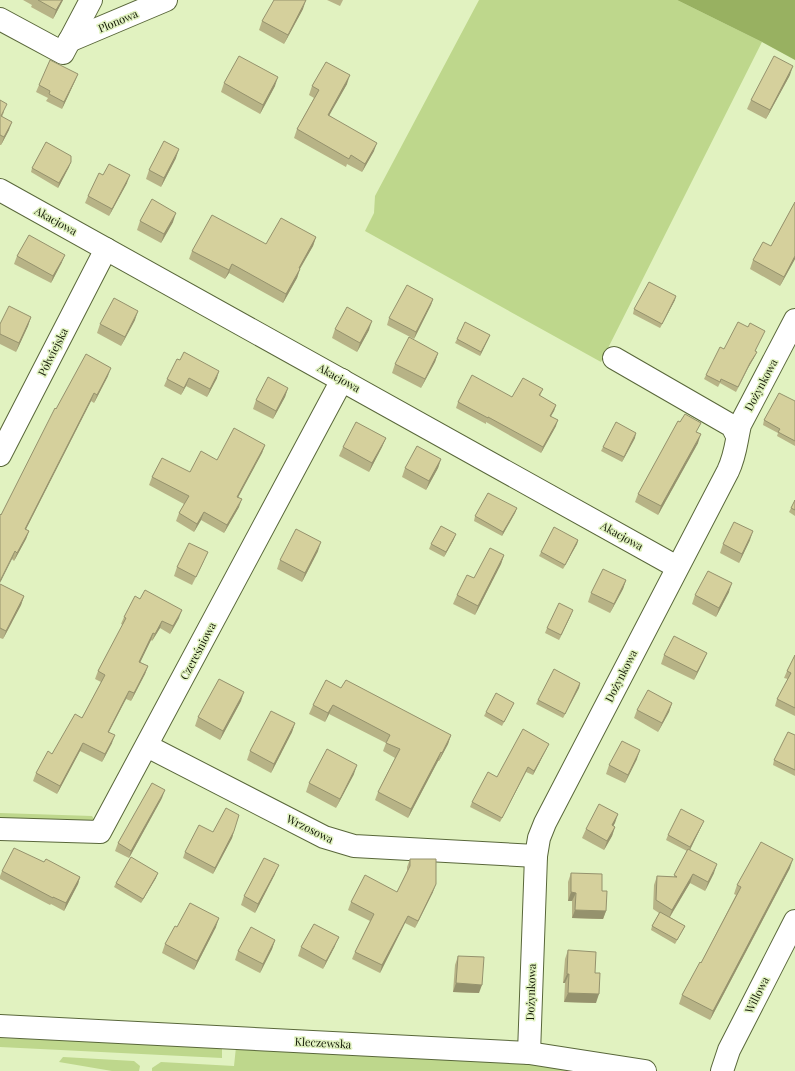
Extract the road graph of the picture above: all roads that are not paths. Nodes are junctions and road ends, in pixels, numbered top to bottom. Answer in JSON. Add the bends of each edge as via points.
{"nodes":[{"id":1,"x":91,"y":0,"type":"edge"},
{"id":2,"x":166,"y":0,"type":"edge"},
{"id":3,"x":0,"y":19,"type":"edge"},
{"id":4,"x":69,"y":41,"type":"junction"},
{"id":5,"x":0,"y":190,"type":"edge"},
{"id":6,"x":106,"y":249,"type":"junction"},
{"id":7,"x":795,"y":320,"type":"edge"},
{"id":8,"x":614,"y":358,"type":"dead end"},
{"id":9,"x":342,"y":380,"type":"junction"},
{"id":10,"x":737,"y":436,"type":"junction"},
{"id":11,"x":0,"y":454,"type":"edge"},
{"id":12,"x":677,"y":567,"type":"junction"},
{"id":13,"x":147,"y":746,"type":"junction"},
{"id":14,"x":0,"y":829,"type":"edge"},
{"id":15,"x":536,"y":856,"type":"junction"},
{"id":16,"x":795,"y":921,"type":"edge"},
{"id":17,"x":0,"y":1026,"type":"edge"},
{"id":18,"x":529,"y":1053,"type":"junction"},
{"id":19,"x":645,"y":1071,"type":"edge"},
{"id":20,"x":722,"y":1071,"type":"edge"}],
"edges":[{"from":1,"to":4,"type":"street","name":"Plonowa"},
{"from":2,"to":4,"type":"street","name":"Plonowa"},
{"from":3,"to":4,"type":"street","name":"Plonowa","via":[[63,53]]},
{"from":5,"to":6,"type":"street","name":"Akacjowa"},
{"from":6,"to":9,"type":"street","name":"Akacjowa"},
{"from":6,"to":11,"type":"street","name":"Półwiejska"},
{"from":7,"to":10,"type":"street","name":"Dożynkowa","via":[[740,425]]},
{"from":8,"to":10,"type":"street","via":[[732,426]]},
{"from":9,"to":12,"type":"street","name":"Akacjowa"},
{"from":9,"to":13,"type":"street","name":"Czereśniowa"},
{"from":10,"to":12,"type":"street","name":"Dożynkowa","via":[[734,460]]},
{"from":12,"to":15,"type":"street","name":"Dożynkowa","via":[[545,823],[538,838]]},
{"from":13,"to":14,"type":"street","name":"Czereśniowa","via":[[100,832]]},
{"from":13,"to":15,"type":"street","name":"Wrzosowa","via":[[338,842],[354,846]]},
{"from":15,"to":18,"type":"street","name":"Dożynkowa"},
{"from":16,"to":20,"type":"street","name":"Willowa","via":[[729,1050]]},
{"from":17,"to":18,"type":"street","name":"Kleczewska"},
{"from":18,"to":19,"type":"street","name":"Kleczewska"}]}
